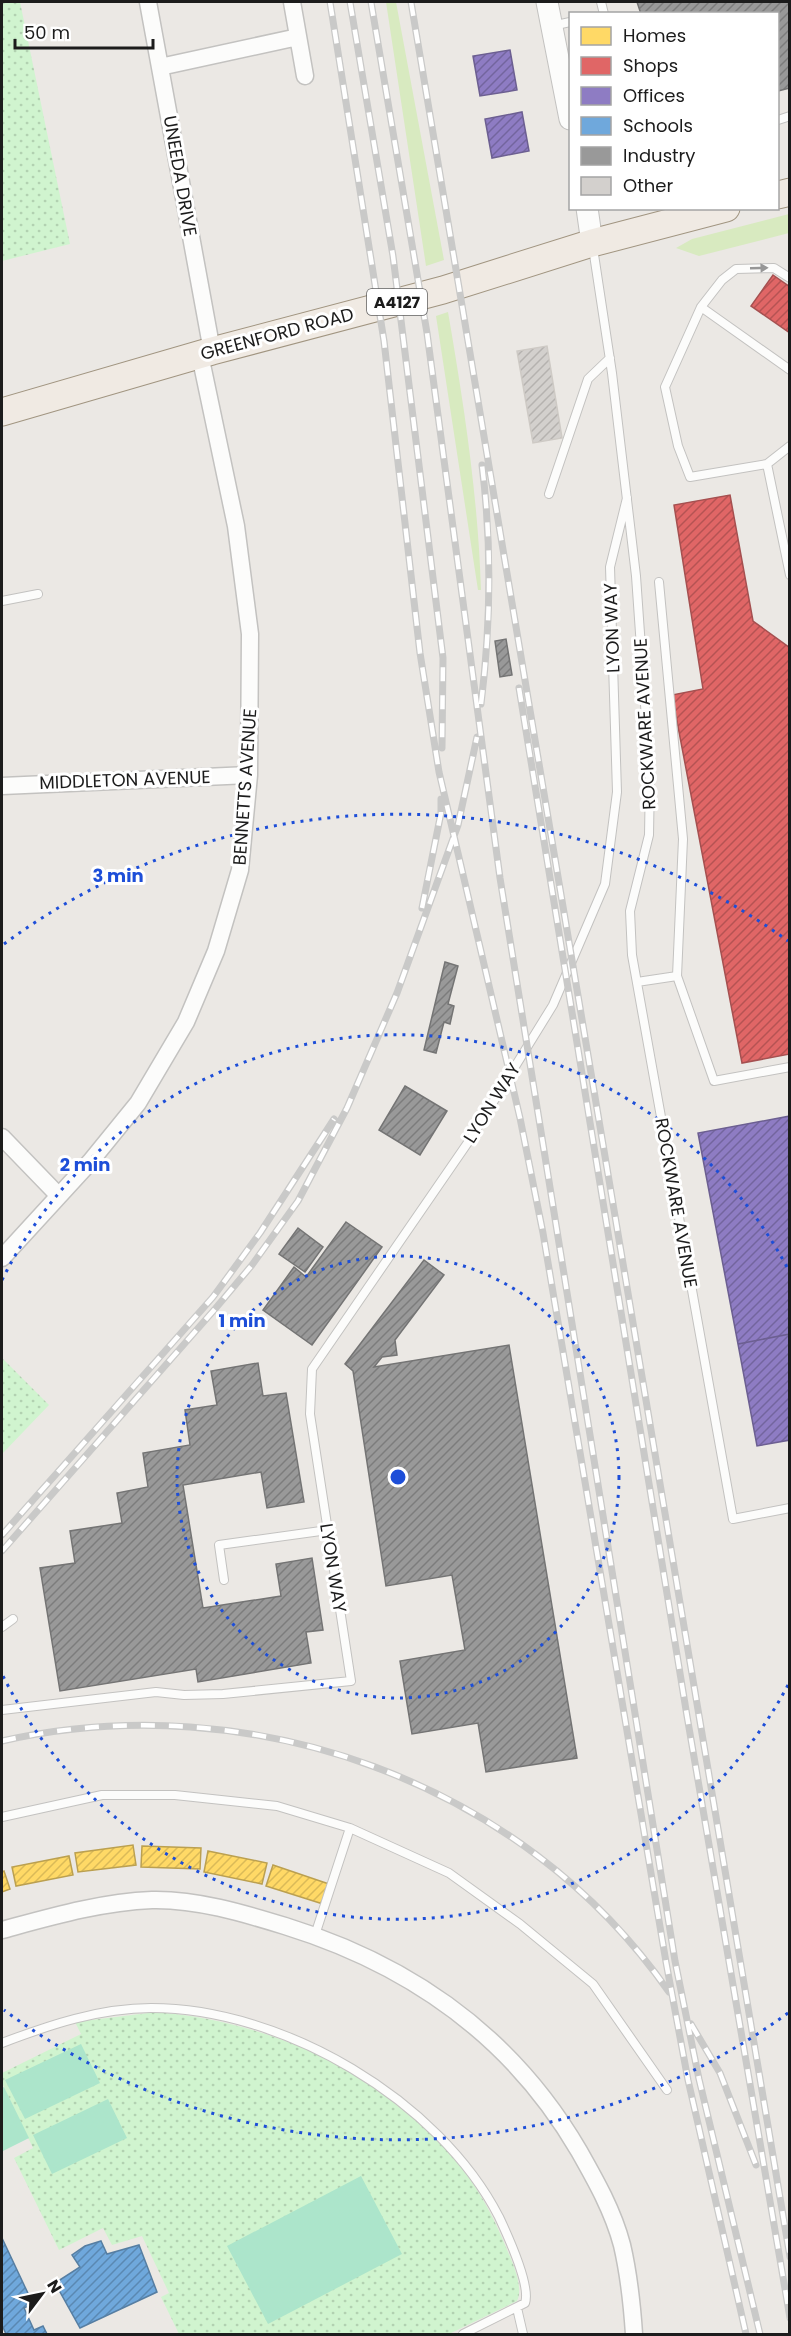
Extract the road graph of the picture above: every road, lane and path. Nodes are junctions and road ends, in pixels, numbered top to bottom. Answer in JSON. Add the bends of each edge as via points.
{"nodes":[{"id":1,"x":148,"y":2,"type":"edge"},
{"id":2,"x":292,"y":2,"type":"edge"},
{"id":3,"x":547,"y":2,"type":"edge"},
{"id":4,"x":561,"y":24,"type":"edge"},
{"id":5,"x":298,"y":37,"type":"junction"},
{"id":6,"x":160,"y":67,"type":"junction"},
{"id":7,"x":304,"y":76,"type":"dead end"},
{"id":8,"x":569,"y":108,"type":"edge"},
{"id":9,"x":587,"y":210,"type":"edge"},
{"id":10,"x":718,"y":210,"type":"edge"},
{"id":11,"x":592,"y":243,"type":"junction"},
{"id":12,"x":789,"y":279,"type":"edge"},
{"id":13,"x":701,"y":307,"type":"junction"},
{"id":14,"x":206,"y":353,"type":"junction"},
{"id":15,"x":610,"y":358,"type":"junction"},
{"id":16,"x":789,"y":370,"type":"edge"},
{"id":17,"x":2,"y":412,"type":"edge"},
{"id":18,"x":789,"y":446,"type":"edge"},
{"id":19,"x":767,"y":464,"type":"junction"},
{"id":20,"x":549,"y":494,"type":"dead end"},
{"id":21,"x":627,"y":498,"type":"junction"},
{"id":22,"x":789,"y":575,"type":"edge"},
{"id":23,"x":659,"y":582,"type":"dead end"},
{"id":24,"x":38,"y":594,"type":"dead end"},
{"id":25,"x":2,"y":601,"type":"edge"},
{"id":26,"x":249,"y":775,"type":"junction"},
{"id":27,"x":2,"y":786,"type":"edge"},
{"id":28,"x":677,"y":976,"type":"junction"},
{"id":29,"x":637,"y":982,"type":"junction"},
{"id":30,"x":789,"y":1067,"type":"edge"},
{"id":31,"x":2,"y":1137,"type":"edge"},
{"id":32,"x":59,"y":1196,"type":"junction"},
{"id":33,"x":2,"y":1258,"type":"edge"},
{"id":34,"x":789,"y":1508,"type":"edge"},
{"id":35,"x":328,"y":1530,"type":"junction"},
{"id":36,"x":224,"y":1580,"type":"dead end"},
{"id":37,"x":13,"y":1619,"type":"dead end"},
{"id":38,"x":2,"y":1627,"type":"edge"},
{"id":39,"x":2,"y":1710,"type":"edge"},
{"id":40,"x":2,"y":1817,"type":"edge"},
{"id":41,"x":350,"y":1828,"type":"junction"},
{"id":42,"x":2,"y":1930,"type":"edge"},
{"id":43,"x":315,"y":1935,"type":"junction"},
{"id":44,"x":2,"y":2043,"type":"edge"},
{"id":45,"x":667,"y":2090,"type":"dead end"},
{"id":46,"x":517,"y":2308,"type":"junction"},
{"id":47,"x":462,"y":2334,"type":"edge"},
{"id":48,"x":523,"y":2334,"type":"edge"},
{"id":49,"x":634,"y":2334,"type":"edge"}],
"edges":[{"from":1,"to":6,"type":"street","name":"UNEEDA DRIVE"},
{"from":2,"to":5,"type":"street"},
{"from":3,"to":4,"type":"street"},
{"from":4,"to":8,"type":"street"},
{"from":5,"to":6,"type":"street"},
{"from":5,"to":7,"type":"street"},
{"from":6,"to":14,"type":"street","name":"UNEEDA DRIVE"},
{"from":9,"to":11,"type":"street","name":"ROCKWARE AVENUE"},
{"from":10,"to":11,"type":"main road","name":"GREENFORD ROAD","number":"A4127"},
{"from":11,"to":14,"type":"main road","name":"GREENFORD ROAD","number":"A4127","via":[[443,290]]},
{"from":11,"to":15,"type":"lane","name":"ROCKWARE AVENUE"},
{"from":13,"to":12,"type":"lane","one_way":true,"via":[[736,269],[774,268]]},
{"from":13,"to":16,"type":"lane"},
{"from":13,"to":19,"type":"lane","via":[[665,387],[678,446],[690,477]]},
{"from":14,"to":17,"type":"main road","name":"GREENFORD ROAD","number":"A4127"},
{"from":14,"to":26,"type":"street","name":"BENNETTS AVENUE","via":[[250,634]]},
{"from":15,"to":20,"type":"lane","via":[[588,379]]},
{"from":15,"to":21,"type":"lane","name":"ROCKWARE AVENUE"},
{"from":18,"to":19,"type":"lane"},
{"from":19,"to":22,"type":"lane"},
{"from":21,"to":29,"type":"lane","name":"ROCKWARE AVENUE","via":[[650,776],[649,835],[630,911]]},
{"from":21,"to":35,"type":"lane","name":"LYON WAY","via":[[610,567],[617,792],[605,884],[552,1005],[471,1138],[312,1369],[310,1414]]},
{"from":23,"to":28,"type":"lane","via":[[683,839]]},
{"from":24,"to":25,"type":"lane"},
{"from":26,"to":27,"type":"street","name":"MIDDLETON AVENUE"},
{"from":26,"to":32,"type":"street","name":"BENNETTS AVENUE","via":[[240,870],[233,899],[186,1022],[138,1103]]},
{"from":28,"to":29,"type":"lane"},
{"from":28,"to":30,"type":"lane","via":[[714,1081]]},
{"from":29,"to":34,"type":"lane","name":"ROCKWARE AVENUE","via":[[733,1519]]},
{"from":31,"to":32,"type":"street"},
{"from":32,"to":33,"type":"street","name":"BENNETTS AVENUE"},
{"from":35,"to":36,"type":"lane","via":[[219,1545]]},
{"from":35,"to":39,"type":"lane","name":"LYON WAY","via":[[351,1681],[223,1694],[156,1692]]},
{"from":37,"to":38,"type":"lane"},
{"from":40,"to":41,"type":"lane","via":[[102,1795],[175,1795],[277,1806]]},
{"from":41,"to":43,"type":"lane"},
{"from":41,"to":45,"type":"lane","via":[[448,1873],[529,1931],[593,1984]]},
{"from":42,"to":43,"type":"street","via":[[54,1916],[154,1900],[207,1905]]},
{"from":43,"to":49,"type":"street","via":[[357,1951],[447,2002],[517,2065],[547,2100],[610,2210],[631,2288]]},
{"from":44,"to":46,"type":"lane","via":[[70,2019],[150,2008],[228,2019],[285,2036],[338,2060],[375,2082],[420,2117],[458,2155],[490,2201],[509,2238],[527,2298]]},
{"from":46,"to":47,"type":"lane"},
{"from":46,"to":48,"type":"lane"}]}
